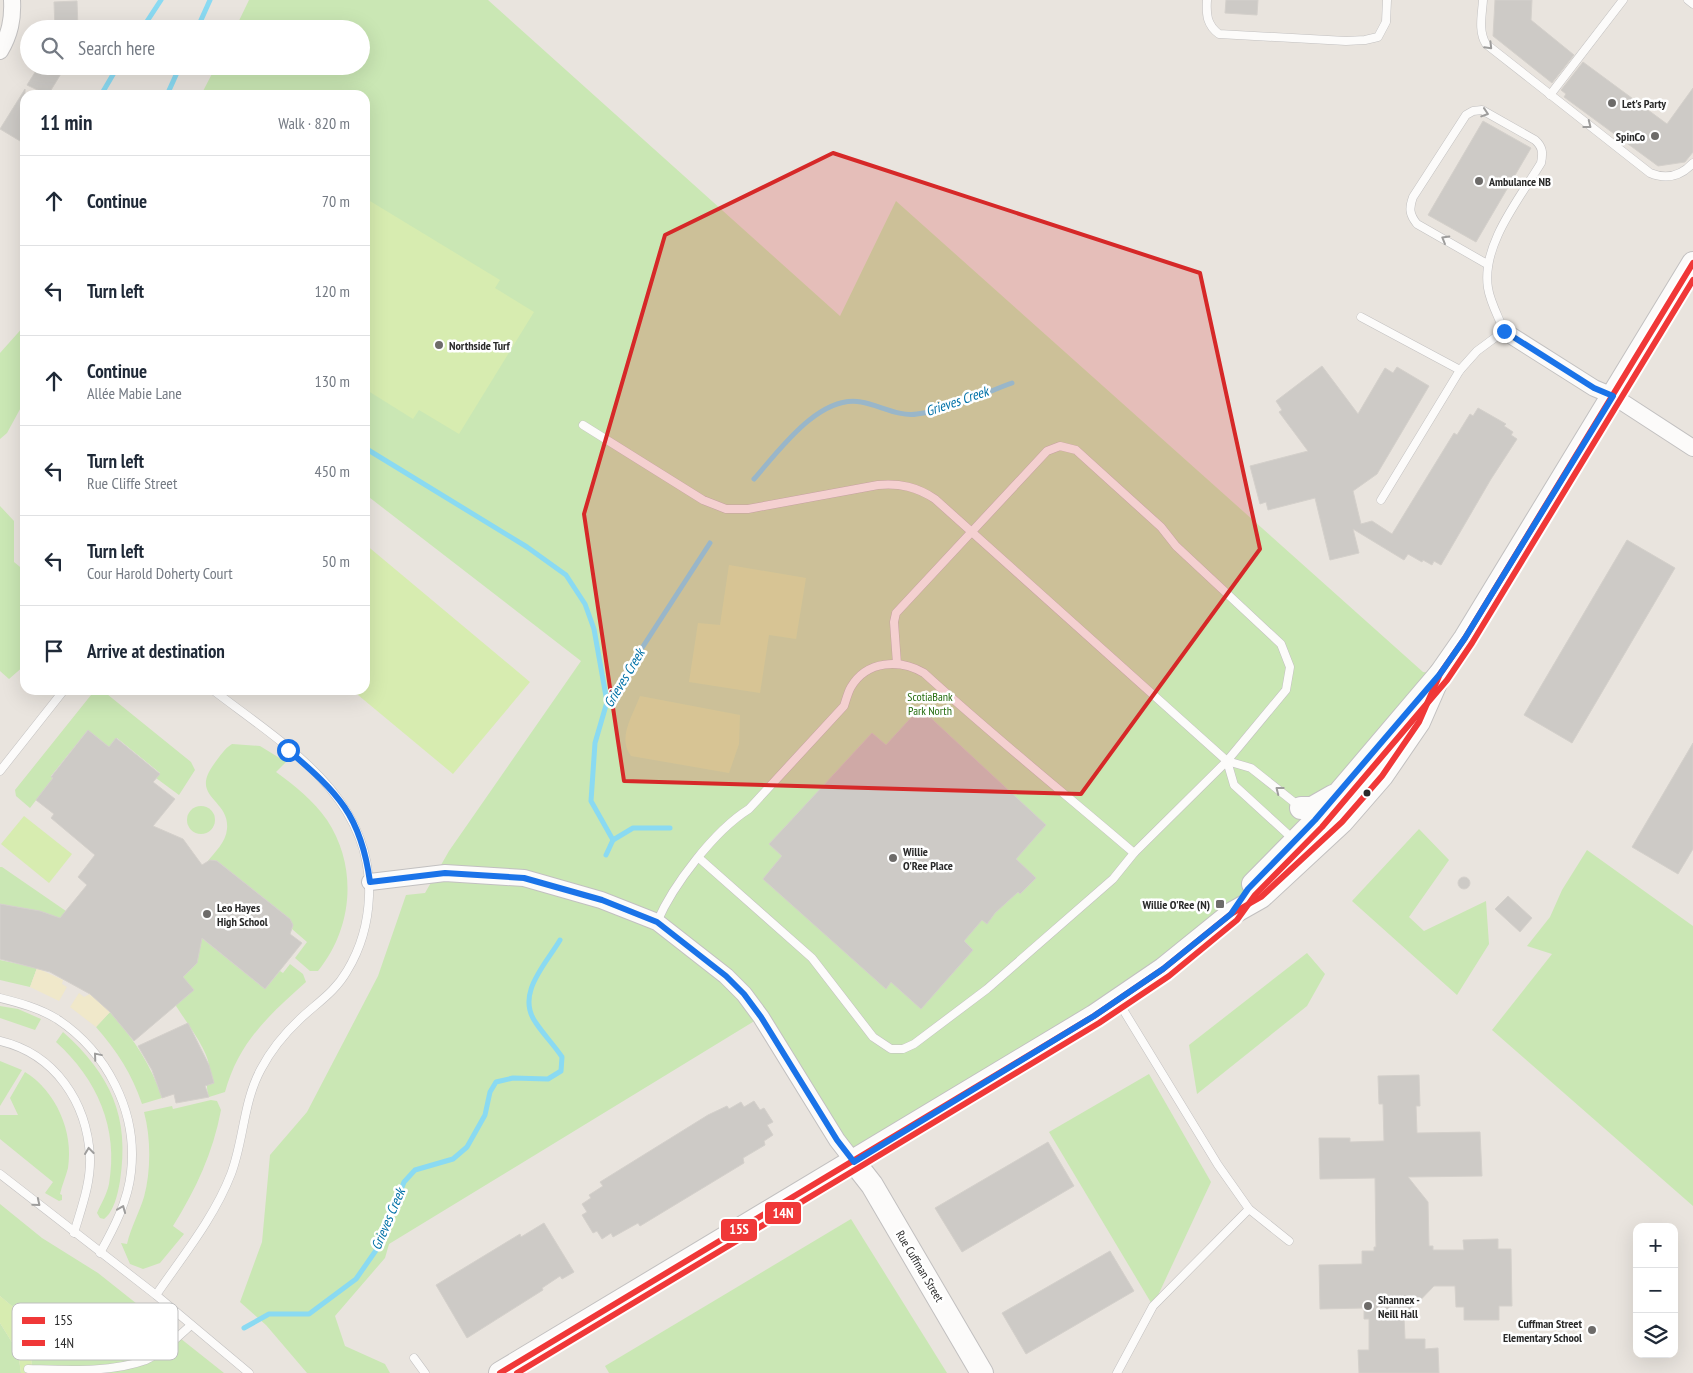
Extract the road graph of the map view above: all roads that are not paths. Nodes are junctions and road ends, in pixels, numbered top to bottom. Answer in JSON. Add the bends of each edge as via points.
{"nodes":[{"id":1,"x":12,"y":0,"type":"edge"},
{"id":2,"x":1206,"y":0,"type":"edge"},
{"id":3,"x":1387,"y":0,"type":"edge"},
{"id":4,"x":1483,"y":0,"type":"edge"},
{"id":5,"x":1623,"y":0,"type":"edge"},
{"id":6,"x":1688,"y":0,"type":"edge"},
{"id":7,"x":1693,"y":4,"type":"edge"},
{"id":8,"x":0,"y":51,"type":"edge"},
{"id":9,"x":1550,"y":95,"type":"junction"},
{"id":10,"x":1693,"y":162,"type":"edge"},
{"id":11,"x":1693,"y":263,"type":"edge"},
{"id":12,"x":1487,"y":264,"type":"junction"},
{"id":13,"x":1361,"y":317,"type":"dead end"},
{"id":14,"x":1504,"y":331,"type":"junction"},
{"id":15,"x":1460,"y":370,"type":"junction"},
{"id":16,"x":1613,"y":396,"type":"junction"},
{"id":17,"x":583,"y":425,"type":"dead end"},
{"id":18,"x":1693,"y":448,"type":"edge"},
{"id":19,"x":1381,"y":500,"type":"dead end"},
{"id":20,"x":971,"y":530,"type":"junction"},
{"id":21,"x":897,"y":664,"type":"junction"},
{"id":22,"x":1440,"y":674,"type":"junction"},
{"id":23,"x":60,"y":695,"type":"edge"},
{"id":24,"x":219,"y":695,"type":"edge"},
{"id":25,"x":1227,"y":761,"type":"junction"},
{"id":26,"x":0,"y":770,"type":"edge"},
{"id":27,"x":1315,"y":821,"type":"junction"},
{"id":28,"x":1302,"y":848,"type":"junction"},
{"id":29,"x":1134,"y":853,"type":"junction"},
{"id":30,"x":700,"y":858,"type":"junction"},
{"id":31,"x":370,"y":882,"type":"junction"},
{"id":32,"x":657,"y":922,"type":"junction"},
{"id":33,"x":0,"y":998,"type":"edge"},
{"id":34,"x":1117,"y":1000,"type":"junction"},
{"id":35,"x":0,"y":1041,"type":"edge"},
{"id":36,"x":854,"y":1162,"type":"junction"},
{"id":37,"x":0,"y":1174,"type":"edge"},
{"id":38,"x":1249,"y":1209,"type":"junction"},
{"id":39,"x":74,"y":1233,"type":"junction"},
{"id":40,"x":1289,"y":1242,"type":"dead end"},
{"id":41,"x":100,"y":1253,"type":"junction"},
{"id":42,"x":156,"y":1295,"type":"junction"},
{"id":43,"x":165,"y":1303,"type":"edge"},
{"id":44,"x":178,"y":1314,"type":"edge"},
{"id":45,"x":191,"y":1325,"type":"junction"},
{"id":46,"x":178,"y":1335,"type":"edge"},
{"id":47,"x":414,"y":1358,"type":"dead end"},
{"id":48,"x":147,"y":1360,"type":"edge"},
{"id":49,"x":28,"y":1369,"type":"dead end"},
{"id":50,"x":250,"y":1373,"type":"edge"},
{"id":51,"x":425,"y":1373,"type":"edge"},
{"id":52,"x":500,"y":1373,"type":"edge"},
{"id":53,"x":982,"y":1373,"type":"edge"},
{"id":54,"x":1117,"y":1373,"type":"edge"}],
"edges":[{"from":1,"to":8,"type":"street","via":[[13,15],[8,38]]},
{"from":2,"to":3,"type":"lane","via":[[1210,28],[1219,34],[1346,41],[1378,37],[1386,22]]},
{"from":4,"to":9,"type":"lane","one_way":true,"via":[[1481,30],[1486,44]]},
{"from":5,"to":9,"type":"lane"},
{"from":6,"to":7,"type":"lane"},
{"from":9,"to":10,"type":"lane","one_way":true,"via":[[1650,173],[1677,175],[1686,171]]},
{"from":11,"to":16,"type":"main road"},
{"from":12,"to":12,"type":"lane","one_way":true,"via":[[1417,224],[1409,207],[1466,115],[1482,110],[1535,140],[1541,145],[1543,154],[1541,163],[1494,243]]},
{"from":12,"to":14,"type":"lane","via":[[1488,289]]},
{"from":13,"to":15,"type":"lane"},
{"from":14,"to":15,"type":"lane","via":[[1477,351]]},
{"from":14,"to":16,"type":"street","via":[[1594,388]]},
{"from":15,"to":19,"type":"lane"},
{"from":16,"to":18,"type":"street"},
{"from":16,"to":22,"type":"main road"},
{"from":17,"to":20,"type":"lane","via":[[714,506],[748,509],[866,486],[897,484],[926,493]]},
{"from":20,"to":21,"type":"lane","via":[[896,613]]},
{"from":20,"to":25,"type":"lane"},
{"from":20,"to":25,"type":"lane","via":[[1047,451],[1060,446],[1076,450],[1094,465],[1281,644],[1287,656],[1290,667],[1286,690]]},
{"from":21,"to":29,"type":"lane","via":[[914,667],[924,673],[1018,758],[1055,785]]},
{"from":21,"to":30,"type":"lane","via":[[877,666],[860,676],[851,687],[844,706]]},
{"from":22,"to":27,"type":"main road"},
{"from":22,"to":27,"type":"main road","via":[[1419,722],[1382,776]]},
{"from":23,"to":26,"type":"lane"},
{"from":24,"to":31,"type":"lane","via":[[322,778],[346,808],[359,831]]},
{"from":27,"to":25,"type":"lane","one_way":true,"via":[[1250,768]]},
{"from":25,"to":28,"type":"lane","via":[[1234,785]]},
{"from":25,"to":29,"type":"lane"},
{"from":27,"to":28,"type":"main road"},
{"from":28,"to":34,"type":"main road","via":[[1261,897],[1231,914],[1163,969]]},
{"from":29,"to":30,"type":"lane","via":[[1113,879],[987,989],[903,1049],[891,1049],[873,1037],[812,958]]},
{"from":30,"to":32,"type":"lane","via":[[669,896]]},
{"from":31,"to":32,"type":"street","via":[[445,873],[524,878],[602,900]]},
{"from":31,"to":42,"type":"lane","via":[[363,939],[347,971],[330,995],[300,1018],[278,1041],[260,1070],[248,1099],[240,1142],[227,1182],[215,1208]]},
{"from":32,"to":36,"type":"street","via":[[744,994]]},
{"from":41,"to":33,"type":"lane","one_way":true,"via":[[125,1202],[131,1172],[126,1112],[116,1084],[103,1063],[76,1033],[56,1018],[29,1005]]},
{"from":34,"to":36,"type":"main road"},
{"from":34,"to":38,"type":"lane","via":[[1218,1165]]},
{"from":39,"to":35,"type":"lane","one_way":true,"via":[[86,1190],[90,1158],[86,1128],[75,1097],[58,1073],[34,1055]]},
{"from":36,"to":52,"type":"main road"},
{"from":36,"to":53,"type":"main road","name":"Rue Cuffman Street","via":[[872,1185]]},
{"from":37,"to":39,"type":"lane","one_way":true},
{"from":38,"to":40,"type":"lane"},
{"from":38,"to":54,"type":"lane","via":[[1153,1306]]},
{"from":39,"to":41,"type":"lane"},
{"from":41,"to":42,"type":"lane"},
{"from":42,"to":43,"type":"lane"},
{"from":44,"to":45,"type":"lane"},
{"from":45,"to":46,"type":"lane"},
{"from":45,"to":50,"type":"lane"},
{"from":47,"to":51,"type":"lane"},
{"from":48,"to":49,"type":"lane","via":[[121,1368],[84,1371]]}]}
